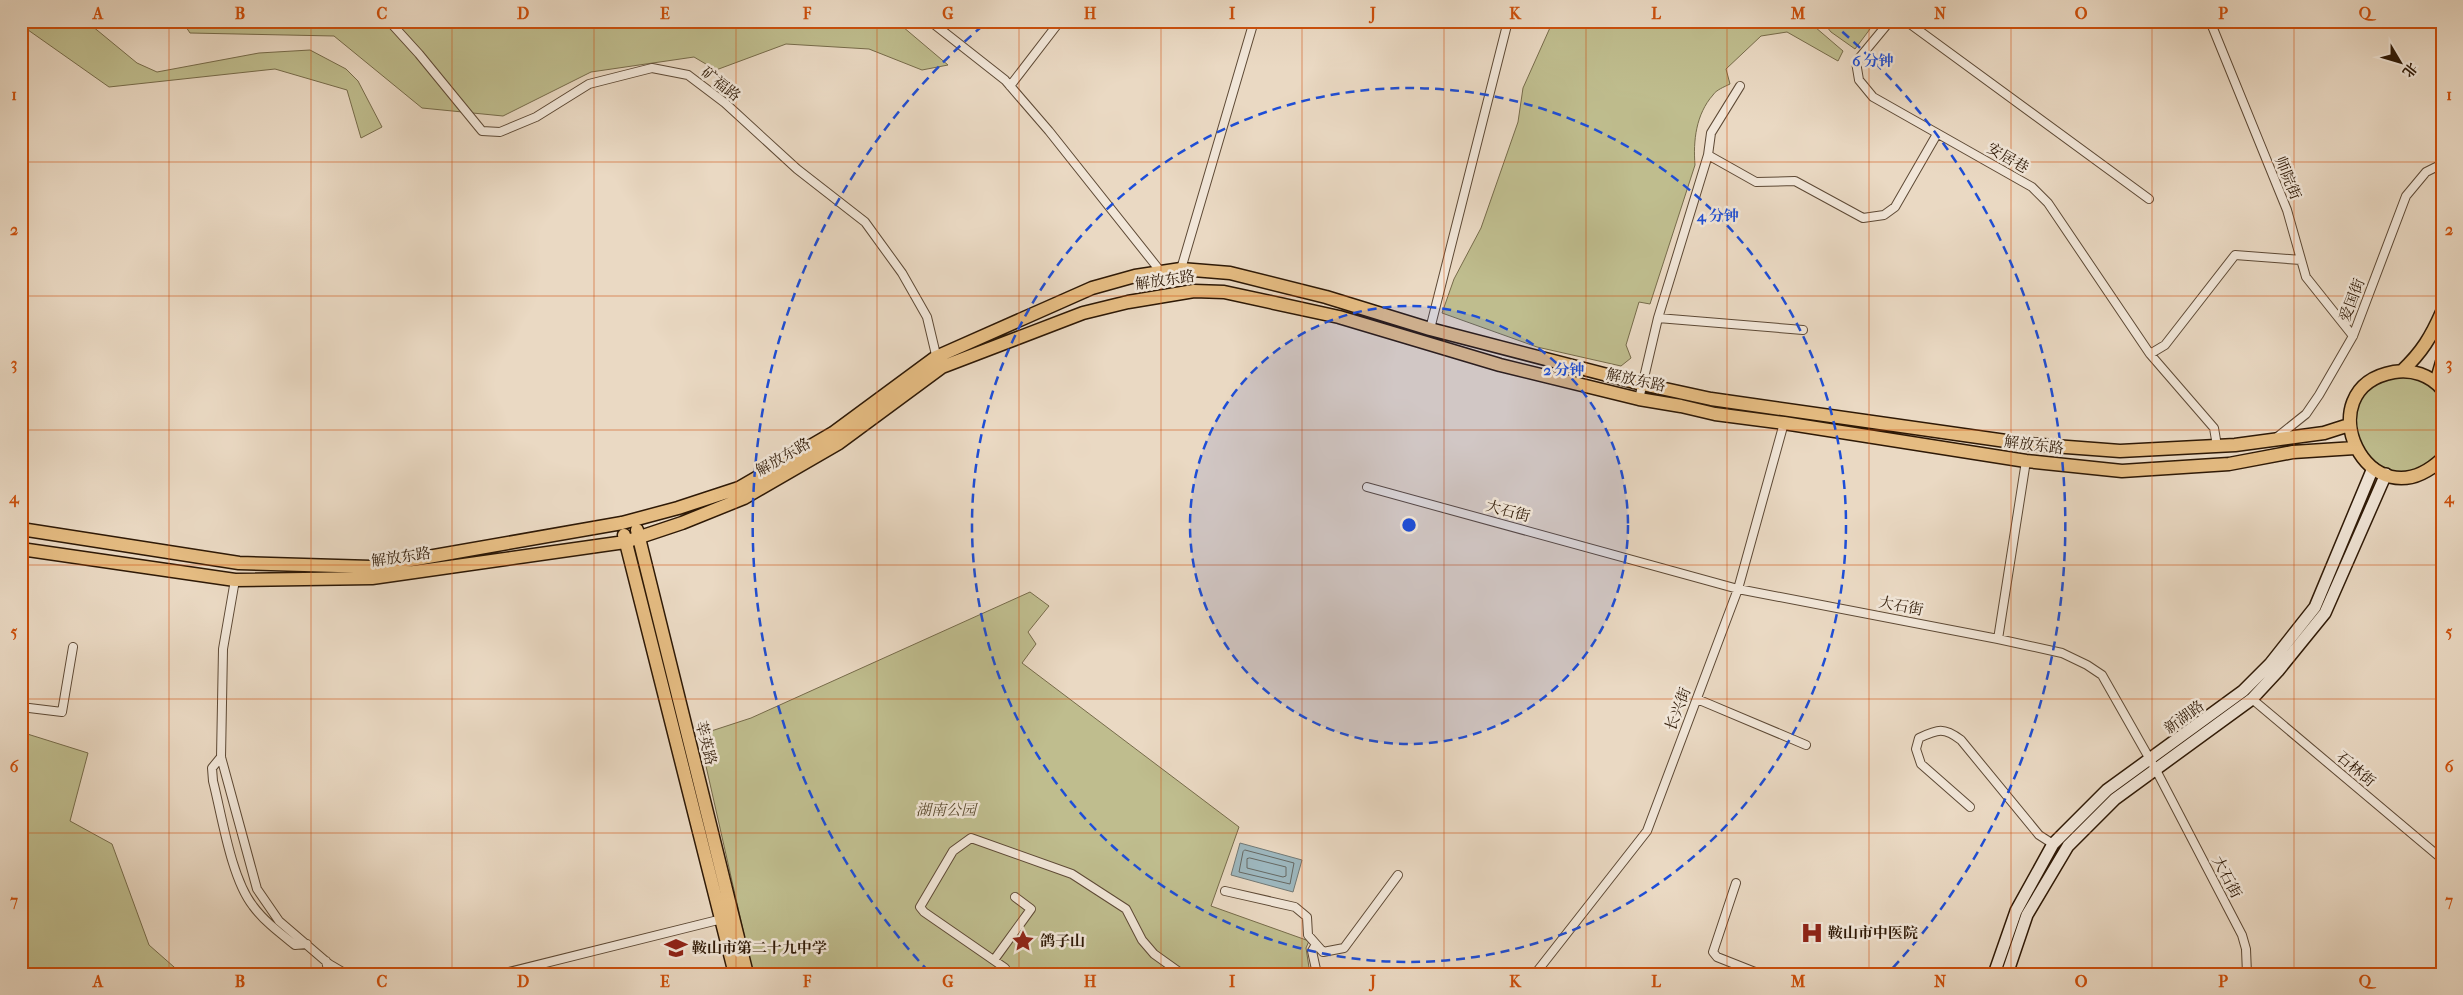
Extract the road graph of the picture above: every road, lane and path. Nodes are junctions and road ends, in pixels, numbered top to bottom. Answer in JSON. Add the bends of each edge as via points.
{"nodes":[{"id":1,"x":389,"y":21,"type":"edge"},
{"id":2,"x":930,"y":21,"type":"edge"},
{"id":3,"x":1060,"y":21,"type":"edge"},
{"id":4,"x":1254,"y":21,"type":"edge"},
{"id":5,"x":1508,"y":21,"type":"edge"},
{"id":6,"x":1890,"y":21,"type":"edge"},
{"id":7,"x":1906,"y":21,"type":"edge"},
{"id":8,"x":2210,"y":21,"type":"edge"},
{"id":9,"x":1010,"y":86,"type":"junction"},
{"id":10,"x":1740,"y":86,"type":"dead end"},
{"id":11,"x":1937,"y":134,"type":"junction"},
{"id":12,"x":1708,"y":156,"type":"junction"},
{"id":13,"x":2442,"y":164,"type":"edge"},
{"id":14,"x":2149,"y":199,"type":"dead end"},
{"id":15,"x":2301,"y":260,"type":"junction"},
{"id":16,"x":1181,"y":269,"type":"junction"},
{"id":17,"x":1160,"y":272,"type":"junction"},
{"id":18,"x":2442,"y":312,"type":"edge"},
{"id":19,"x":1658,"y":318,"type":"junction"},
{"id":20,"x":1430,"y":329,"type":"junction"},
{"id":21,"x":1803,"y":330,"type":"dead end"},
{"id":22,"x":2352,"y":336,"type":"junction"},
{"id":23,"x":2150,"y":354,"type":"junction"},
{"id":24,"x":939,"y":362,"type":"junction"},
{"id":25,"x":2442,"y":362,"type":"edge"},
{"id":26,"x":2402,"y":371,"type":"junction"},
{"id":27,"x":1642,"y":384,"type":"junction"},
{"id":28,"x":2439,"y":386,"type":"edge"},
{"id":29,"x":1639,"y":399,"type":"junction"},
{"id":30,"x":1784,"y":422,"type":"junction"},
{"id":31,"x":2349,"y":425,"type":"junction"},
{"id":32,"x":2274,"y":439,"type":"junction"},
{"id":33,"x":2217,"y":446,"type":"junction"},
{"id":34,"x":2355,"y":448,"type":"junction"},
{"id":35,"x":2442,"y":458,"type":"edge"},
{"id":36,"x":2026,"y":461,"type":"junction"},
{"id":37,"x":2373,"y":468,"type":"junction"},
{"id":38,"x":2386,"y":474,"type":"junction"},
{"id":39,"x":1367,"y":487,"type":"dead end"},
{"id":40,"x":636,"y":519,"type":"junction"},
{"id":41,"x":622,"y":523,"type":"junction"},
{"id":42,"x":21,"y":528,"type":"edge"},
{"id":43,"x":638,"y":537,"type":"junction"},
{"id":44,"x":625,"y":542,"type":"junction"},
{"id":45,"x":21,"y":549,"type":"edge"},
{"id":46,"x":234,"y":580,"type":"junction"},
{"id":47,"x":1738,"y":589,"type":"junction"},
{"id":48,"x":1998,"y":639,"type":"junction"},
{"id":49,"x":73,"y":647,"type":"dead end"},
{"id":50,"x":1697,"y":699,"type":"junction"},
{"id":51,"x":2252,"y":699,"type":"junction"},
{"id":52,"x":21,"y":707,"type":"edge"},
{"id":53,"x":1806,"y":745,"type":"dead end"},
{"id":54,"x":221,"y":757,"type":"junction"},
{"id":55,"x":2152,"y":765,"type":"junction"},
{"id":56,"x":1970,"y":807,"type":"dead end"},
{"id":57,"x":2053,"y":844,"type":"junction"},
{"id":58,"x":2442,"y":859,"type":"edge"},
{"id":59,"x":1398,"y":875,"type":"dead end"},
{"id":60,"x":1736,"y":883,"type":"dead end"},
{"id":61,"x":1225,"y":891,"type":"dead end"},
{"id":62,"x":1016,"y":897,"type":"dead end"},
{"id":63,"x":722,"y":919,"type":"junction"},
{"id":64,"x":307,"y":944,"type":"junction"},
{"id":65,"x":1315,"y":946,"type":"junction"},
{"id":66,"x":994,"y":960,"type":"junction"},
{"id":67,"x":326,"y":961,"type":"junction"},
{"id":68,"x":1005,"y":968,"type":"dead end"},
{"id":69,"x":329,"y":974,"type":"edge"},
{"id":70,"x":346,"y":974,"type":"edge"},
{"id":71,"x":501,"y":974,"type":"edge"},
{"id":72,"x":735,"y":974,"type":"edge"},
{"id":73,"x":746,"y":974,"type":"edge"},
{"id":74,"x":1182,"y":974,"type":"edge"},
{"id":75,"x":1316,"y":974,"type":"edge"},
{"id":76,"x":1535,"y":974,"type":"edge"},
{"id":77,"x":1760,"y":974,"type":"edge"},
{"id":78,"x":1994,"y":974,"type":"edge"},
{"id":79,"x":2007,"y":974,"type":"edge"},
{"id":80,"x":2247,"y":974,"type":"edge"}],
"edges":[{"from":1,"to":24,"type":"street","name":"矿福路","via":[[482,131],[500,132],[536,117],[589,84],[652,68],[688,75],[797,169],[865,222],[902,273],[927,317]]},
{"from":2,"to":9,"type":"street"},
{"from":3,"to":9,"type":"street"},
{"from":4,"to":16,"type":"street"},
{"from":5,"to":20,"type":"street"},
{"from":6,"to":11,"type":"street","name":"安居巷","via":[[1856,62],[1859,80],[1873,97]]},
{"from":7,"to":14,"type":"street"},
{"from":8,"to":15,"type":"street","name":"师院街","via":[[2287,210]]},
{"from":9,"to":17,"type":"street"},
{"from":10,"to":12,"type":"street","via":[[1711,133]]},
{"from":11,"to":12,"type":"street","via":[[1895,207],[1884,214],[1862,218],[1795,181],[1756,182]]},
{"from":11,"to":23,"type":"street","name":"安居巷","via":[[2032,187],[2048,203]]},
{"from":12,"to":19,"type":"street"},
{"from":13,"to":22,"type":"street","name":"爱国街","via":[[2426,172],[2406,196]]},
{"from":15,"to":22,"type":"street","name":"师院街","via":[[2306,277]]},
{"from":15,"to":23,"type":"street","via":[[2235,255],[2164,345]]},
{"from":16,"to":17,"type":"main road","name":"解放东路"},
{"from":16,"to":20,"type":"main road","name":"解放东路","via":[[1230,273],[1326,297]]},
{"from":17,"to":24,"type":"main road","name":"解放东路","via":[[1092,288]]},
{"from":18,"to":26,"type":"main road","via":[[2419,354]]},
{"from":19,"to":21,"type":"street"},
{"from":19,"to":27,"type":"street"},
{"from":20,"to":27,"type":"main road","name":"解放东路"},
{"from":22,"to":32,"type":"street","name":"爱国街","via":[[2306,414]]},
{"from":23,"to":33,"type":"street","name":"安居巷","via":[[2214,428]]},
{"from":24,"to":29,"type":"main road","name":"解放东路","via":[[1083,313],[1176,294],[1224,292],[1339,317],[1500,365]]},
{"from":24,"to":40,"type":"main road","name":"解放东路","via":[[833,433],[739,488]]},
{"from":24,"to":43,"type":"main road","name":"解放东路","via":[[839,443],[744,498]]},
{"from":25,"to":28,"type":"main road"},
{"from":26,"to":28,"type":"main road","via":[[2422,374]]},
{"from":26,"to":31,"type":"main road","via":[[2385,374],[2365,387],[2352,408]]},
{"from":27,"to":29,"type":"street"},
{"from":27,"to":33,"type":"main road","name":"解放东路","via":[[1711,399],[2027,444],[2120,451]]},
{"from":29,"to":30,"type":"main road","name":"解放东路","via":[[1715,414]]},
{"from":30,"to":36,"type":"main road","name":"解放东路"},
{"from":30,"to":47,"type":"street","name":"长兴街"},
{"from":31,"to":32,"type":"main road","name":"解放东路","via":[[2324,433]]},
{"from":31,"to":34,"type":"main road"},
{"from":32,"to":33,"type":"main road","name":"解放东路"},
{"from":34,"to":36,"type":"main road","name":"解放东路","via":[[2293,452],[2229,464],[2122,471]]},
{"from":34,"to":37,"type":"main road"},
{"from":35,"to":38,"type":"main road","via":[[2432,468],[2417,474],[2402,477]]},
{"from":36,"to":48,"type":"street"},
{"from":37,"to":38,"type":"main road"},
{"from":37,"to":55,"type":"main road","name":"新湖路","via":[[2316,607],[2270,664],[2243,691]]},
{"from":38,"to":51,"type":"main road","name":"新湖路","via":[[2326,614]]},
{"from":39,"to":47,"type":"street","name":"大石街"},
{"from":40,"to":41,"type":"main road","name":"解放东路"},
{"from":40,"to":43,"type":"main road","name":"莘英路"},
{"from":41,"to":42,"type":"main road","name":"解放东路","via":[[371,567],[239,562]]},
{"from":41,"to":44,"type":"main road","name":"莘英路"},
{"from":43,"to":44,"type":"main road","name":"解放东路"},
{"from":43,"to":73,"type":"main road","name":"莘英路"},
{"from":44,"to":46,"type":"main road","name":"解放东路","via":[[372,578]]},
{"from":44,"to":63,"type":"main road","name":"莘英路"},
{"from":45,"to":46,"type":"main road","name":"解放东路"},
{"from":46,"to":54,"type":"street","via":[[223,649]]},
{"from":47,"to":48,"type":"street","name":"大石街"},
{"from":47,"to":50,"type":"street","name":"长兴街"},
{"from":48,"to":55,"type":"street","name":"大石街","via":[[2062,652],[2102,676]]},
{"from":49,"to":52,"type":"street","via":[[62,712]]},
{"from":50,"to":53,"type":"street"},
{"from":50,"to":76,"type":"street","name":"长兴街","via":[[1647,831]]},
{"from":51,"to":55,"type":"main road","name":"新湖路"},
{"from":51,"to":58,"type":"street","name":"石林街"},
{"from":54,"to":64,"type":"street","via":[[257,889],[279,921]]},
{"from":54,"to":64,"type":"street","via":[[212,768],[213,781],[242,887],[263,918],[295,945]]},
{"from":55,"to":57,"type":"main road","name":"新湖路","via":[[2107,790]]},
{"from":55,"to":79,"type":"main road","name":"新湖路","via":[[2068,846],[2027,915]]},
{"from":55,"to":80,"type":"street","name":"大石街","via":[[2242,935]]},
{"from":56,"to":57,"type":"street","via":[[1921,764],[1916,749],[1919,738],[1934,731],[1948,731],[1960,740],[2039,835]]},
{"from":57,"to":78,"type":"main road","name":"新湖路","via":[[2016,911]]},
{"from":59,"to":65,"type":"street","via":[[1344,948],[1323,952]]},
{"from":60,"to":77,"type":"street","via":[[1713,952],[1717,957]]},
{"from":61,"to":65,"type":"street","via":[[1295,907],[1307,917],[1308,936]]},
{"from":62,"to":66,"type":"street","via":[[1031,909]]},
{"from":63,"to":71,"type":"street"},
{"from":63,"to":72,"type":"main road","name":"莘英路"},
{"from":64,"to":67,"type":"street"},
{"from":65,"to":75,"type":"street","via":[[1312,951]]},
{"from":66,"to":68,"type":"street"},
{"from":66,"to":74,"type":"street","via":[[920,906],[953,851],[970,838],[1072,874],[1117,902],[1126,909],[1142,940],[1154,954]]},
{"from":67,"to":69,"type":"street"},
{"from":67,"to":70,"type":"street"}]}
